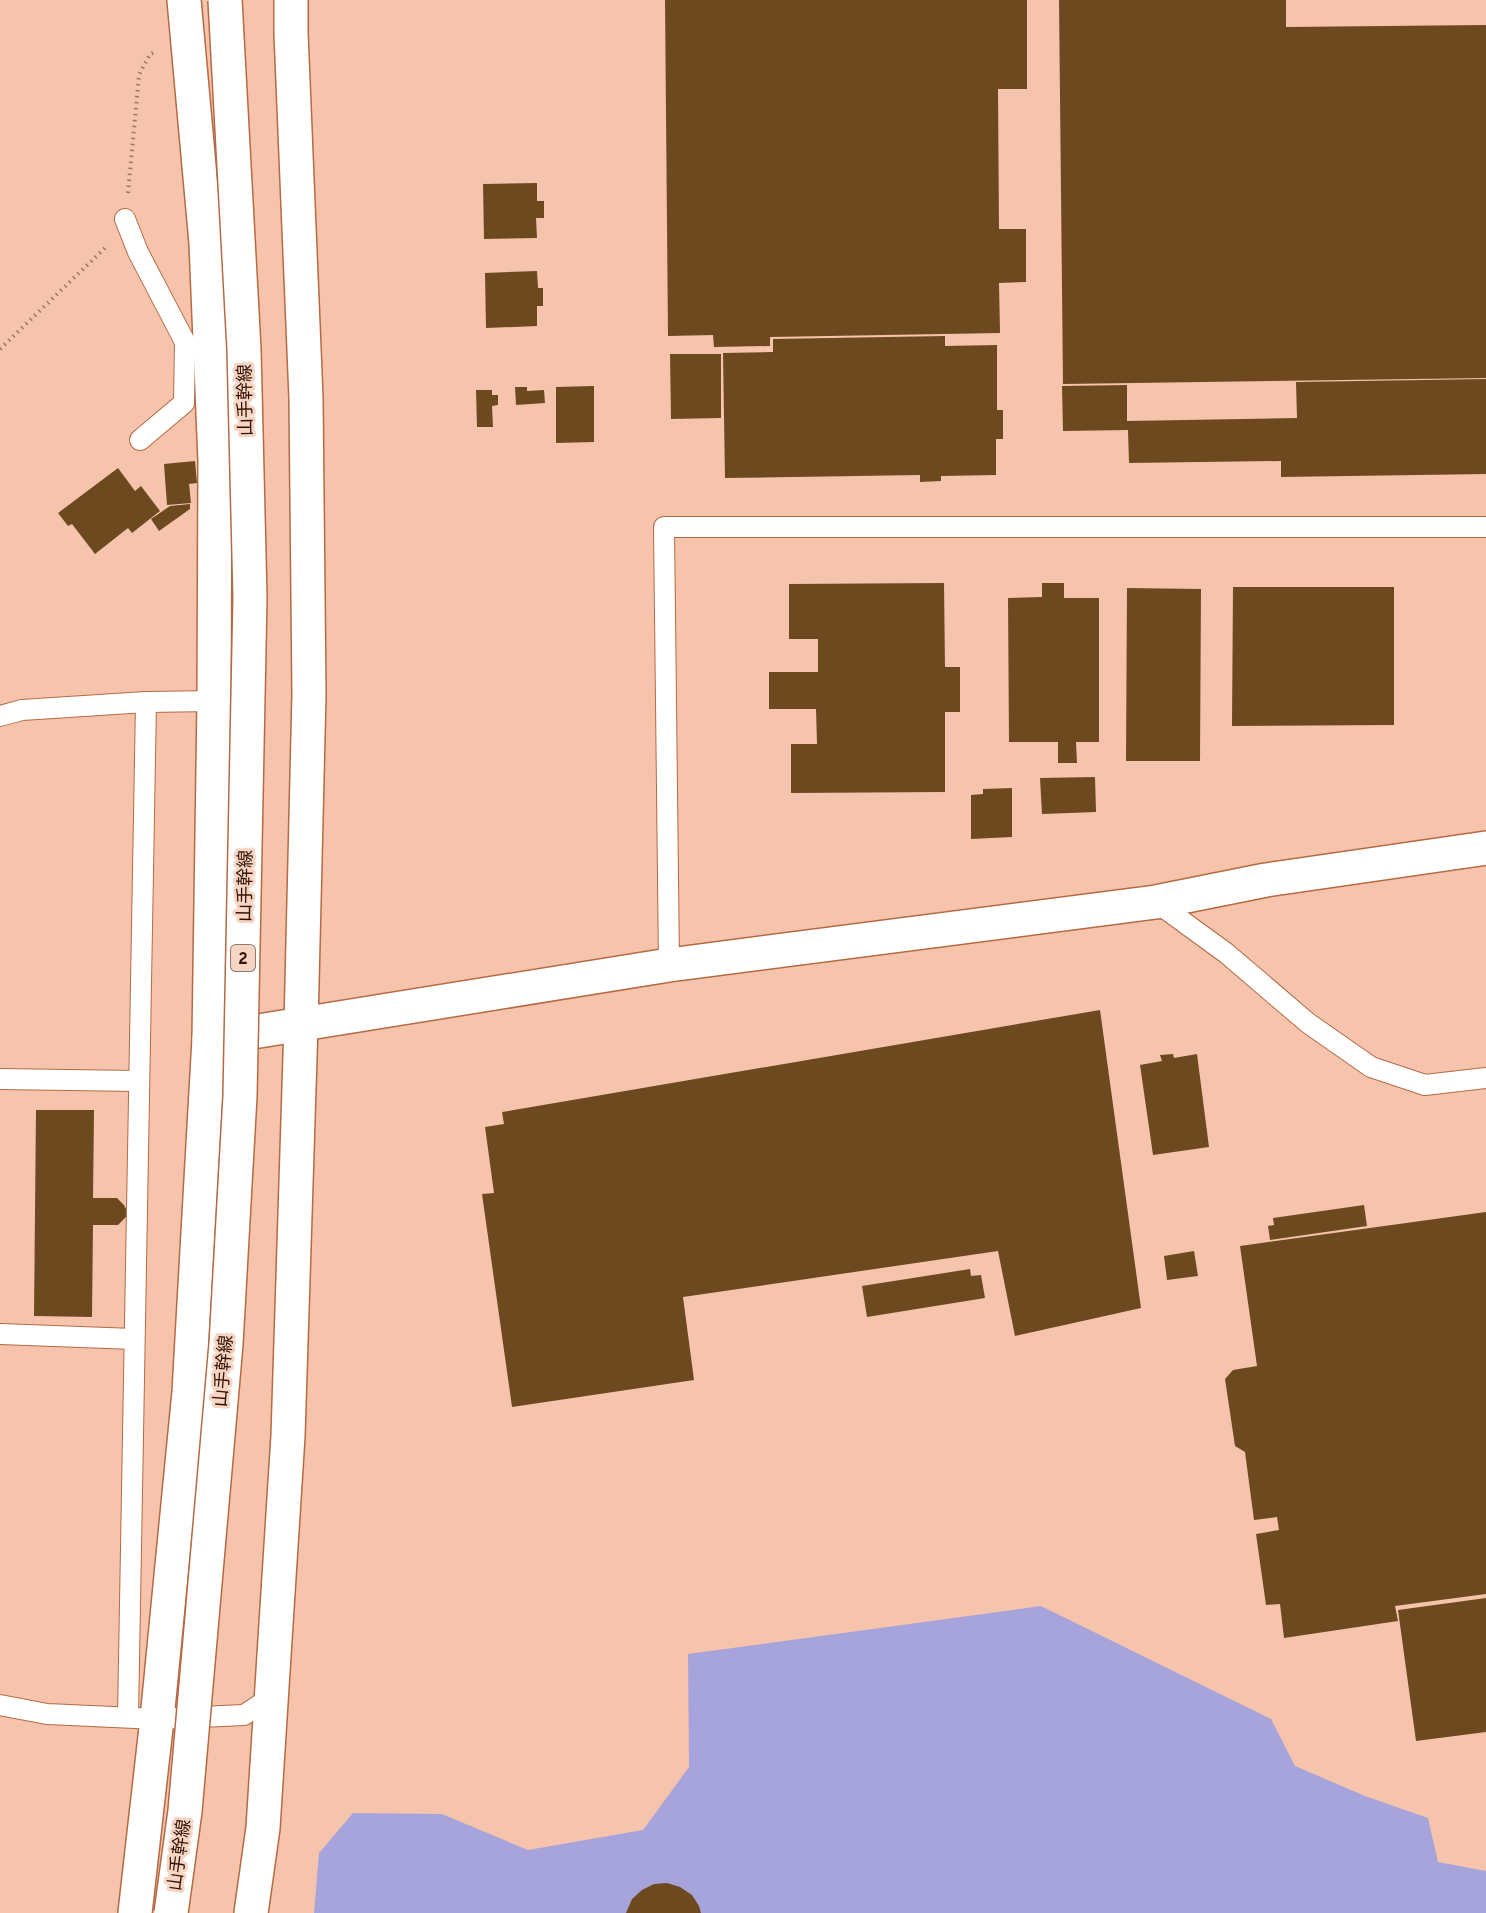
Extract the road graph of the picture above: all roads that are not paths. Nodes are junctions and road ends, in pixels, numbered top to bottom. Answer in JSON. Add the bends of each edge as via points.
{"nodes":[{"id":1,"x":184,"y":0,"type":"edge"},
{"id":2,"x":225,"y":0,"type":"edge"},
{"id":3,"x":291,"y":0,"type":"edge"},
{"id":4,"x":125,"y":219,"type":"dead end"},
{"id":5,"x":140,"y":440,"type":"dead end"},
{"id":6,"x":1486,"y":527,"type":"edge"},
{"id":7,"x":214,"y":701,"type":"junction"},
{"id":8,"x":146,"y":702,"type":"junction"},
{"id":9,"x":0,"y":716,"type":"edge"},
{"id":10,"x":1486,"y":848,"type":"edge"},
{"id":11,"x":1156,"y":902,"type":"junction"},
{"id":12,"x":669,"y":965,"type":"junction"},
{"id":13,"x":301,"y":1025,"type":"junction"},
{"id":14,"x":209,"y":1039,"type":"junction"},
{"id":15,"x":1486,"y":1078,"type":"edge"},
{"id":16,"x":0,"y":1079,"type":"edge"},
{"id":17,"x":138,"y":1081,"type":"junction"},
{"id":18,"x":0,"y":1334,"type":"edge"},
{"id":19,"x":134,"y":1339,"type":"junction"},
{"id":20,"x":270,"y":1698,"type":"junction"},
{"id":21,"x":0,"y":1706,"type":"edge"},
{"id":22,"x":142,"y":1718,"type":"junction"},
{"id":23,"x":135,"y":1913,"type":"edge"},
{"id":24,"x":171,"y":1913,"type":"edge"},
{"id":25,"x":251,"y":1913,"type":"edge"}],
"edges":[{"from":1,"to":7,"type":"street","via":[[206,243],[215,461]]},
{"from":2,"to":24,"type":"street","name":"山手幹線","number":"2","bridge":true,"via":[[244,349],[250,597],[240,1096],[226,1344],[185,1811]]},
{"from":3,"to":13,"type":"street","via":[[307,434],[309,694]]},
{"from":4,"to":5,"type":"lane","via":[[184,342],[184,403]]},
{"from":6,"to":12,"type":"lane","via":[[664,527]]},
{"from":7,"to":8,"type":"lane"},
{"from":7,"to":14,"type":"street"},
{"from":8,"to":9,"type":"lane","via":[[22,710]]},
{"from":8,"to":17,"type":"lane"},
{"from":10,"to":11,"type":"street","via":[[1266,880]]},
{"from":11,"to":12,"type":"street"},
{"from":11,"to":15,"type":"lane","via":[[1226,953],[1308,1023],[1371,1066],[1425,1084]]},
{"from":12,"to":13,"type":"street"},
{"from":13,"to":14,"type":"street"},
{"from":13,"to":20,"type":"street","via":[[288,1437]]},
{"from":14,"to":22,"type":"street","via":[[189,1392]]},
{"from":16,"to":17,"type":"lane"},
{"from":17,"to":19,"type":"lane"},
{"from":18,"to":19,"type":"lane"},
{"from":19,"to":22,"type":"lane"},
{"from":20,"to":22,"type":"lane","via":[[244,1715]]},
{"from":20,"to":25,"type":"street","via":[[262,1828]]},
{"from":21,"to":22,"type":"lane","via":[[47,1714]]},
{"from":22,"to":23,"type":"street"}]}
